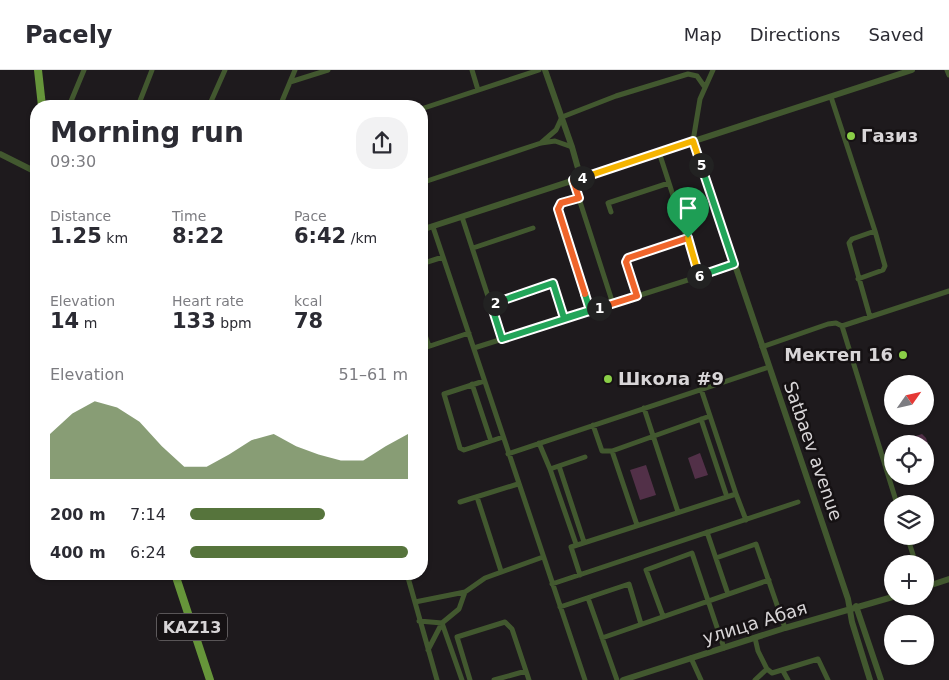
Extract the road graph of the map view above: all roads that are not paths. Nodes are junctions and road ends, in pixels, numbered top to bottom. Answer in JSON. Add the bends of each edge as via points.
{"nodes":[{"id":1,"x":38,"y":70,"type":"edge"},
{"id":2,"x":84,"y":70,"type":"edge"},
{"id":3,"x":152,"y":70,"type":"edge"},
{"id":4,"x":225,"y":70,"type":"edge"},
{"id":5,"x":295,"y":70,"type":"edge"},
{"id":6,"x":328,"y":70,"type":"edge"},
{"id":7,"x":472,"y":70,"type":"edge"},
{"id":8,"x":539,"y":70,"type":"edge"},
{"id":9,"x":545,"y":70,"type":"edge"},
{"id":10,"x":712,"y":70,"type":"edge"},
{"id":11,"x":912,"y":70,"type":"edge"},
{"id":12,"x":947,"y":70,"type":"edge"},
{"id":13,"x":949,"y":75,"type":"edge"},
{"id":14,"x":290,"y":82,"type":"junction"},
{"id":15,"x":704,"y":86,"type":"junction"},
{"id":16,"x":478,"y":90,"type":"junction"},
{"id":17,"x":831,"y":97,"type":"junction"},
{"id":18,"x":41,"y":100,"type":"edge"},
{"id":19,"x":72,"y":100,"type":"edge"},
{"id":20,"x":140,"y":100,"type":"edge"},
{"id":21,"x":212,"y":100,"type":"edge"},
{"id":22,"x":282,"y":100,"type":"edge"},
{"id":23,"x":428,"y":107,"type":"edge"},
{"id":24,"x":562,"y":117,"type":"junction"},
{"id":25,"x":556,"y":130,"type":"junction"},
{"id":26,"x":568,"y":134,"type":"junction"},
{"id":27,"x":693,"y":141,"type":"junction"},
{"id":28,"x":559,"y":142,"type":"junction"},
{"id":29,"x":541,"y":143,"type":"junction"},
{"id":30,"x":572,"y":147,"type":"junction"},
{"id":31,"x":659,"y":152,"type":"junction"},
{"id":32,"x":0,"y":154,"type":"edge"},
{"id":33,"x":30,"y":169,"type":"edge"},
{"id":34,"x":581,"y":179,"type":"junction"},
{"id":35,"x":573,"y":180,"type":"junction"},
{"id":36,"x":428,"y":181,"type":"edge"},
{"id":37,"x":669,"y":183,"type":"junction"},
{"id":38,"x":579,"y":198,"type":"junction"},
{"id":39,"x":611,"y":212,"type":"dead end"},
{"id":40,"x":462,"y":217,"type":"junction"},
{"id":41,"x":433,"y":226,"type":"junction"},
{"id":42,"x":428,"y":228,"type":"edge"},
{"id":43,"x":534,"y":228,"type":"dead end"},
{"id":44,"x":875,"y":232,"type":"junction"},
{"id":45,"x":688,"y":238,"type":"junction"},
{"id":46,"x":473,"y":248,"type":"junction"},
{"id":47,"x":443,"y":257,"type":"junction"},
{"id":48,"x":428,"y":262,"type":"edge"},
{"id":49,"x":734,"y":264,"type":"junction"},
{"id":50,"x":699,"y":276,"type":"junction"},
{"id":51,"x":858,"y":279,"type":"junction"},
{"id":52,"x":949,"y":291,"type":"edge"},
{"id":53,"x":637,"y":296,"type":"junction"},
{"id":54,"x":491,"y":304,"type":"junction"},
{"id":55,"x":613,"y":304,"type":"junction"},
{"id":56,"x":590,"y":310,"type":"junction"},
{"id":57,"x":564,"y":318,"type":"junction"},
{"id":58,"x":870,"y":318,"type":"junction"},
{"id":59,"x":842,"y":326,"type":"junction"},
{"id":60,"x":469,"y":333,"type":"junction"},
{"id":61,"x":502,"y":339,"type":"junction"},
{"id":62,"x":429,"y":346,"type":"edge"},
{"id":63,"x":762,"y":347,"type":"junction"},
{"id":64,"x":474,"y":348,"type":"junction"},
{"id":65,"x":769,"y":367,"type":"junction"},
{"id":66,"x":484,"y":381,"type":"junction"},
{"id":67,"x":472,"y":384,"type":"junction"},
{"id":68,"x":701,"y":389,"type":"junction"},
{"id":69,"x":644,"y":408,"type":"junction"},
{"id":70,"x":710,"y":416,"type":"junction"},
{"id":71,"x":701,"y":419,"type":"junction"},
{"id":72,"x":593,"y":425,"type":"junction"},
{"id":73,"x":503,"y":437,"type":"junction"},
{"id":74,"x":652,"y":437,"type":"junction"},
{"id":75,"x":491,"y":441,"type":"junction"},
{"id":76,"x":539,"y":443,"type":"junction"},
{"id":77,"x":612,"y":451,"type":"junction"},
{"id":78,"x":508,"y":454,"type":"junction"},
{"id":79,"x":586,"y":457,"type":"dead end"},
{"id":80,"x":559,"y":466,"type":"junction"},
{"id":81,"x":550,"y":469,"type":"junction"},
{"id":82,"x":518,"y":484,"type":"junction"},
{"id":83,"x":736,"y":494,"type":"junction"},
{"id":84,"x":894,"y":495,"type":"edge"},
{"id":85,"x":477,"y":497,"type":"junction"},
{"id":86,"x":727,"y":497,"type":"junction"},
{"id":87,"x":460,"y":502,"type":"dead end"},
{"id":88,"x":798,"y":502,"type":"dead end"},
{"id":89,"x":678,"y":512,"type":"junction"},
{"id":90,"x":746,"y":520,"type":"junction"},
{"id":91,"x":637,"y":525,"type":"junction"},
{"id":92,"x":707,"y":532,"type":"junction"},
{"id":93,"x":584,"y":542,"type":"junction"},
{"id":94,"x":576,"y":544,"type":"junction"},
{"id":95,"x":543,"y":557,"type":"junction"},
{"id":96,"x":716,"y":558,"type":"junction"},
{"id":97,"x":501,"y":571,"type":"junction"},
{"id":98,"x":580,"y":575,"type":"junction"},
{"id":99,"x":949,"y":579,"type":"edge"},
{"id":100,"x":177,"y":580,"type":"edge"},
{"id":101,"x":409,"y":580,"type":"edge"},
{"id":102,"x":769,"y":580,"type":"junction"},
{"id":103,"x":552,"y":584,"type":"junction"},
{"id":104,"x":934,"y":584,"type":"edge"},
{"id":105,"x":465,"y":592,"type":"junction"},
{"id":106,"x":728,"y":594,"type":"junction"},
{"id":107,"x":588,"y":598,"type":"junction"},
{"id":108,"x":848,"y":599,"type":"junction"},
{"id":109,"x":884,"y":600,"type":"edge"},
{"id":110,"x":708,"y":601,"type":"junction"},
{"id":111,"x":415,"y":602,"type":"junction"},
{"id":112,"x":560,"y":607,"type":"junction"},
{"id":113,"x":858,"y":608,"type":"junction"},
{"id":114,"x":850,"y":611,"type":"junction"},
{"id":115,"x":663,"y":616,"type":"junction"},
{"id":116,"x":419,"y":621,"type":"junction"},
{"id":117,"x":442,"y":623,"type":"junction"},
{"id":118,"x":641,"y":624,"type":"junction"},
{"id":119,"x":784,"y":628,"type":"junction"},
{"id":120,"x":602,"y":638,"type":"junction"},
{"id":121,"x":756,"y":638,"type":"junction"},
{"id":122,"x":724,"y":648,"type":"junction"},
{"id":123,"x":428,"y":650,"type":"junction"},
{"id":124,"x":691,"y":658,"type":"junction"},
{"id":125,"x":526,"y":671,"type":"junction"},
{"id":126,"x":766,"y":671,"type":"junction"},
{"id":127,"x":783,"y":671,"type":"junction"},
{"id":128,"x":632,"y":678,"type":"edge"},
{"id":129,"x":210,"y":680,"type":"edge"},
{"id":130,"x":437,"y":680,"type":"edge"},
{"id":131,"x":462,"y":680,"type":"edge"},
{"id":132,"x":470,"y":680,"type":"edge"},
{"id":133,"x":494,"y":680,"type":"edge"},
{"id":134,"x":529,"y":680,"type":"edge"},
{"id":135,"x":585,"y":680,"type":"edge"},
{"id":136,"x":617,"y":680,"type":"edge"},
{"id":137,"x":623,"y":680,"type":"edge"},
{"id":138,"x":701,"y":680,"type":"edge"},
{"id":139,"x":755,"y":680,"type":"edge"},
{"id":140,"x":763,"y":680,"type":"edge"},
{"id":141,"x":788,"y":680,"type":"edge"},
{"id":142,"x":828,"y":680,"type":"edge"},
{"id":143,"x":870,"y":680,"type":"edge"},
{"id":144,"x":880,"y":680,"type":"edge"}],
"edges":[{"from":1,"to":18,"type":"main road"},
{"from":2,"to":19,"type":"street"},
{"from":3,"to":20,"type":"street"},
{"from":4,"to":21,"type":"street"},
{"from":5,"to":14,"type":"street"},
{"from":6,"to":14,"type":"street"},
{"from":7,"to":16,"type":"street"},
{"from":8,"to":16,"type":"street"},
{"from":9,"to":24,"type":"street"},
{"from":10,"to":15,"type":"street"},
{"from":11,"to":17,"type":"street"},
{"from":12,"to":13,"type":"street"},
{"from":14,"to":22,"type":"street"},
{"from":15,"to":24,"type":"street","via":[[697,76],[688,74]]},
{"from":15,"to":27,"type":"street"},
{"from":16,"to":23,"type":"street"},
{"from":17,"to":27,"type":"street"},
{"from":17,"to":44,"type":"street"},
{"from":24,"to":25,"type":"street"},
{"from":24,"to":26,"type":"street"},
{"from":25,"to":26,"type":"street"},
{"from":25,"to":28,"type":"street","via":[[555,139]]},
{"from":25,"to":29,"type":"street"},
{"from":26,"to":28,"type":"street"},
{"from":26,"to":30,"type":"street"},
{"from":27,"to":31,"type":"street"},
{"from":27,"to":49,"type":"street","name":"Satbaev avenue"},
{"from":28,"to":29,"type":"street"},
{"from":28,"to":30,"type":"street"},
{"from":29,"to":36,"type":"street"},
{"from":30,"to":34,"type":"street"},
{"from":31,"to":34,"type":"street"},
{"from":31,"to":37,"type":"street"},
{"from":32,"to":33,"type":"street"},
{"from":34,"to":35,"type":"street"},
{"from":35,"to":38,"type":"street"},
{"from":35,"to":40,"type":"street"},
{"from":37,"to":39,"type":"street","via":[[608,203]]},
{"from":37,"to":45,"type":"street"},
{"from":38,"to":55,"type":"street"},
{"from":38,"to":56,"type":"street","via":[[561,203],[558,209]]},
{"from":40,"to":41,"type":"street"},
{"from":40,"to":46,"type":"street"},
{"from":41,"to":42,"type":"street"},
{"from":41,"to":47,"type":"street"},
{"from":43,"to":46,"type":"street"},
{"from":44,"to":51,"type":"street","via":[[849,243]]},
{"from":44,"to":51,"type":"street","via":[[885,266],[883,270]]},
{"from":45,"to":50,"type":"street"},
{"from":45,"to":53,"type":"street","via":[[628,258],[626,262]]},
{"from":46,"to":54,"type":"street"},
{"from":47,"to":48,"type":"street"},
{"from":47,"to":60,"type":"street"},
{"from":49,"to":50,"type":"street"},
{"from":49,"to":63,"type":"street","name":"Satbaev avenue"},
{"from":50,"to":53,"type":"street"},
{"from":51,"to":58,"type":"street"},
{"from":52,"to":58,"type":"street"},
{"from":53,"to":55,"type":"street"},
{"from":54,"to":57,"type":"street","via":[[553,283]]},
{"from":54,"to":61,"type":"street"},
{"from":55,"to":56,"type":"street"},
{"from":56,"to":57,"type":"street"},
{"from":57,"to":61,"type":"street"},
{"from":58,"to":59,"type":"street"},
{"from":59,"to":63,"type":"street","via":[[828,324]]},
{"from":59,"to":84,"type":"street"},
{"from":60,"to":62,"type":"street"},
{"from":60,"to":64,"type":"street"},
{"from":61,"to":64,"type":"street"},
{"from":63,"to":65,"type":"street","name":"Satbaev avenue"},
{"from":64,"to":66,"type":"street"},
{"from":65,"to":68,"type":"street"},
{"from":65,"to":108,"type":"street","name":"Satbaev avenue"},
{"from":66,"to":67,"type":"street"},
{"from":66,"to":73,"type":"street"},
{"from":67,"to":75,"type":"street"},
{"from":67,"to":75,"type":"street","via":[[444,394],[460,448],[464,450]]},
{"from":68,"to":69,"type":"street"},
{"from":68,"to":70,"type":"street"},
{"from":69,"to":72,"type":"street"},
{"from":69,"to":74,"type":"street"},
{"from":70,"to":71,"type":"street"},
{"from":70,"to":83,"type":"street"},
{"from":71,"to":74,"type":"street"},
{"from":71,"to":86,"type":"street"},
{"from":72,"to":76,"type":"street"},
{"from":72,"to":77,"type":"street","via":[[602,451]]},
{"from":73,"to":75,"type":"street"},
{"from":73,"to":78,"type":"street"},
{"from":74,"to":77,"type":"street"},
{"from":74,"to":89,"type":"street"},
{"from":76,"to":78,"type":"street"},
{"from":76,"to":81,"type":"street"},
{"from":77,"to":91,"type":"street"},
{"from":78,"to":82,"type":"street"},
{"from":79,"to":80,"type":"street"},
{"from":80,"to":81,"type":"street"},
{"from":80,"to":93,"type":"street"},
{"from":81,"to":94,"type":"street"},
{"from":82,"to":85,"type":"street"},
{"from":82,"to":95,"type":"street"},
{"from":83,"to":86,"type":"street"},
{"from":83,"to":90,"type":"street"},
{"from":85,"to":87,"type":"street"},
{"from":85,"to":97,"type":"street"},
{"from":86,"to":89,"type":"street"},
{"from":88,"to":90,"type":"street"},
{"from":89,"to":91,"type":"street"},
{"from":90,"to":92,"type":"street"},
{"from":91,"to":93,"type":"street"},
{"from":92,"to":96,"type":"street"},
{"from":92,"to":98,"type":"street"},
{"from":93,"to":94,"type":"street"},
{"from":94,"to":98,"type":"street","via":[[571,547]]},
{"from":95,"to":97,"type":"street"},
{"from":95,"to":103,"type":"street"},
{"from":96,"to":102,"type":"street","via":[[756,544]]},
{"from":96,"to":106,"type":"street"},
{"from":97,"to":105,"type":"street"},
{"from":98,"to":103,"type":"street"},
{"from":99,"to":104,"type":"street"},
{"from":100,"to":129,"type":"main road","number":"KAZ13"},
{"from":101,"to":111,"type":"street"},
{"from":102,"to":106,"type":"street"},
{"from":102,"to":119,"type":"street"},
{"from":103,"to":112,"type":"street"},
{"from":105,"to":111,"type":"street"},
{"from":105,"to":117,"type":"street","via":[[457,613]]},
{"from":106,"to":110,"type":"street"},
{"from":107,"to":112,"type":"street"},
{"from":107,"to":118,"type":"street","via":[[629,584]]},
{"from":107,"to":120,"type":"street"},
{"from":108,"to":113,"type":"street"},
{"from":108,"to":114,"type":"street","name":"Satbaev avenue"},
{"from":109,"to":113,"type":"street","name":"улица Абая"},
{"from":110,"to":115,"type":"street"},
{"from":110,"to":115,"type":"street","via":[[692,553],[646,570]]},
{"from":110,"to":122,"type":"street"},
{"from":111,"to":116,"type":"street"},
{"from":112,"to":135,"type":"street"},
{"from":113,"to":114,"type":"street","name":"улица Абая"},
{"from":113,"to":144,"type":"street"},
{"from":114,"to":119,"type":"street","name":"улица Абая"},
{"from":114,"to":143,"type":"street","name":"Satbaev avenue"},
{"from":115,"to":118,"type":"street"},
{"from":116,"to":117,"type":"street"},
{"from":116,"to":123,"type":"street"},
{"from":117,"to":123,"type":"street"},
{"from":117,"to":131,"type":"street"},
{"from":118,"to":120,"type":"street"},
{"from":119,"to":121,"type":"street","name":"улица Абая"},
{"from":120,"to":136,"type":"street"},
{"from":121,"to":122,"type":"street","name":"улица Абая"},
{"from":121,"to":126,"type":"street"},
{"from":122,"to":124,"type":"street","name":"улица Абая"},
{"from":123,"to":130,"type":"street"},
{"from":124,"to":128,"type":"street","name":"улица Абая"},
{"from":124,"to":138,"type":"street"},
{"from":125,"to":132,"type":"street","via":[[510,626],[502,622],[457,637]]},
{"from":125,"to":133,"type":"street"},
{"from":125,"to":134,"type":"street"},
{"from":126,"to":127,"type":"street"},
{"from":126,"to":139,"type":"street"},
{"from":126,"to":140,"type":"street"},
{"from":127,"to":141,"type":"street"},
{"from":127,"to":142,"type":"street","via":[[818,660]]},
{"from":128,"to":137,"type":"street","name":"улица Абая"}]}
